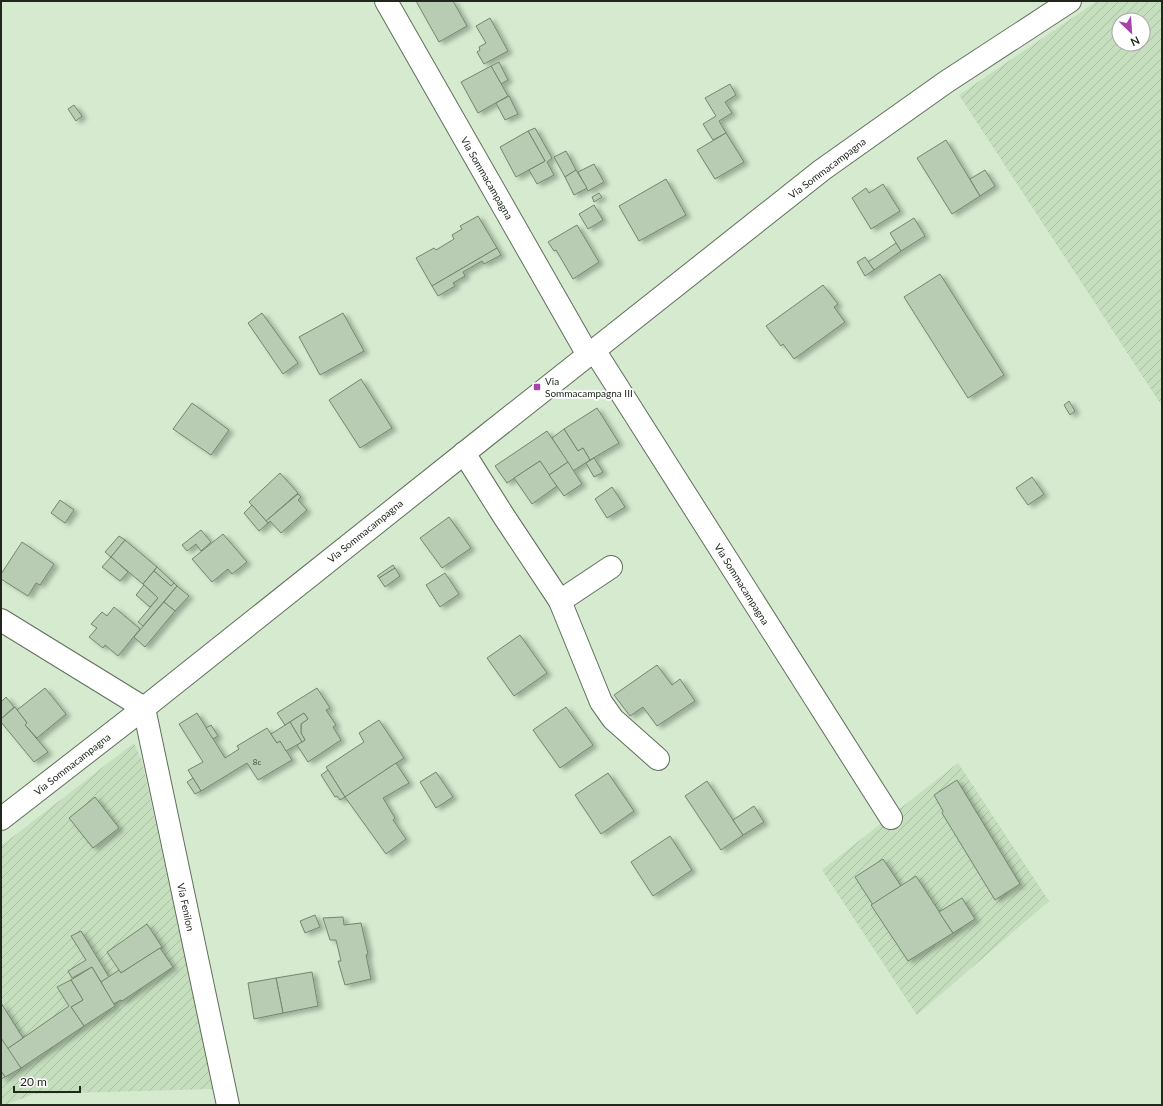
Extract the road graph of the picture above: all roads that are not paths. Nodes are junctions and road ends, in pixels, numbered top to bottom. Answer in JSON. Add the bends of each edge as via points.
{"nodes":[{"id":1,"x":386,"y":1,"type":"edge"},
{"id":2,"x":1070,"y":1,"type":"edge"},
{"id":3,"x":591,"y":352,"type":"junction"},
{"id":4,"x":464,"y":453,"type":"junction"},
{"id":5,"x":611,"y":567,"type":"dead end"},
{"id":6,"x":560,"y":602,"type":"junction"},
{"id":7,"x":1,"y":620,"type":"edge"},
{"id":8,"x":144,"y":708,"type":"junction"},
{"id":9,"x":658,"y":759,"type":"dead end"},
{"id":10,"x":891,"y":818,"type":"dead end"},
{"id":11,"x":1,"y":819,"type":"edge"},
{"id":12,"x":228,"y":1105,"type":"edge"}],
"edges":[{"from":1,"to":3,"type":"street","name":"Via Sommacampagna"},
{"from":2,"to":3,"type":"street","name":"Via Sommacampagna","via":[[946,82],[822,170]]},
{"from":3,"to":4,"type":"street","name":"Via Sommacampagna"},
{"from":3,"to":10,"type":"street","name":"Via Sommacampagna"},
{"from":4,"to":6,"type":"street"},
{"from":4,"to":8,"type":"street","name":"Via Sommacampagna"},
{"from":5,"to":6,"type":"street"},
{"from":6,"to":9,"type":"street","via":[[602,702],[613,719]]},
{"from":7,"to":8,"type":"street"},
{"from":8,"to":11,"type":"street","name":"Via Sommacampagna"},
{"from":8,"to":12,"type":"street","name":"Via Fenilon"}]}
